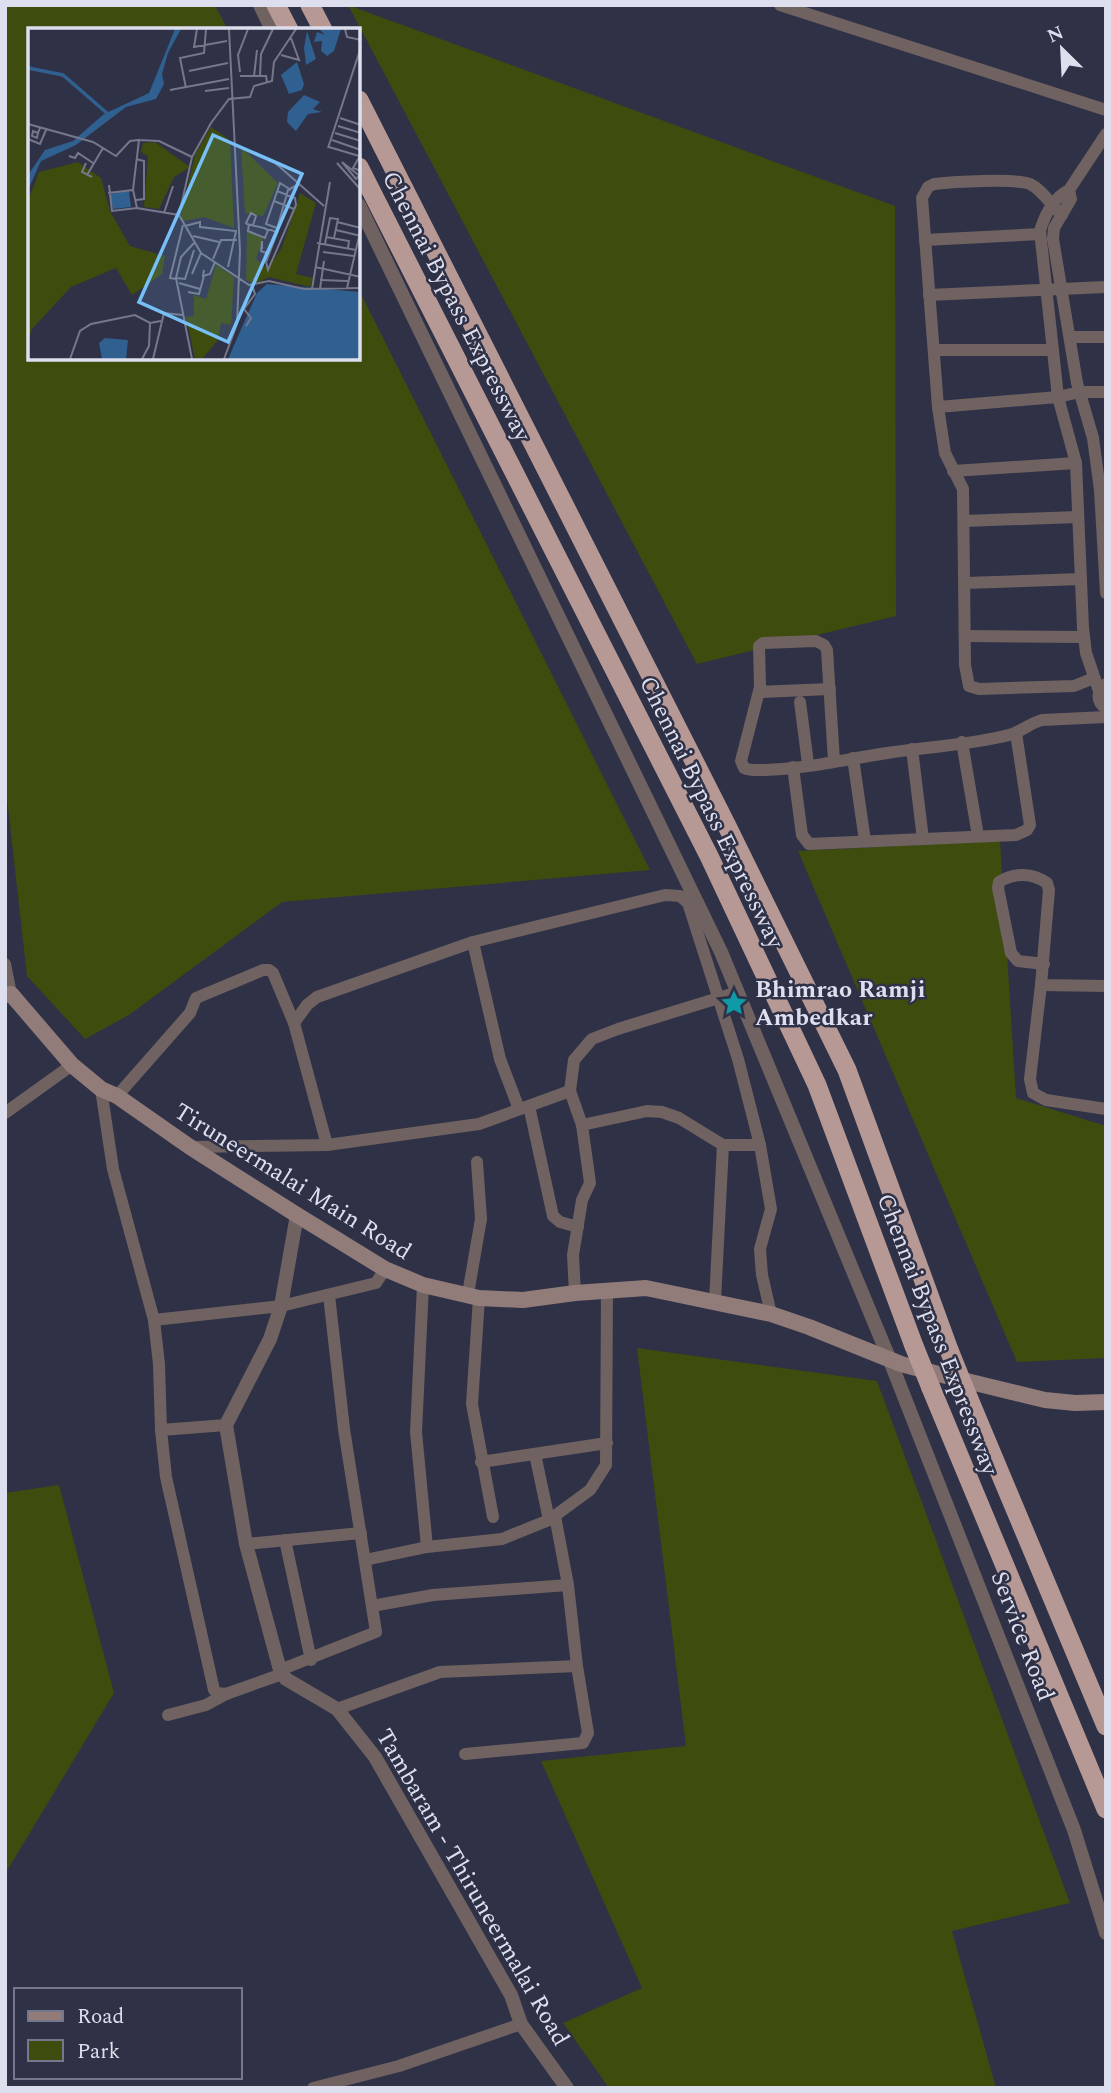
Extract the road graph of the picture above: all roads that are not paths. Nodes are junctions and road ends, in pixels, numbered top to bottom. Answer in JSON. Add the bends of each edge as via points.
{"nodes":[{"id":1,"x":260,"y":5,"type":"edge"},
{"id":2,"x":276,"y":5,"type":"edge"},
{"id":3,"x":310,"y":5,"type":"edge"},
{"id":4,"x":780,"y":5,"type":"edge"},
{"id":5,"x":271,"y":28,"type":"edge"},
{"id":6,"x":288,"y":28,"type":"edge"},
{"id":7,"x":322,"y":28,"type":"edge"},
{"id":8,"x":360,"y":102,"type":"edge"},
{"id":9,"x":1106,"y":110,"type":"edge"},
{"id":10,"x":1106,"y":134,"type":"edge"},
{"id":11,"x":360,"y":169,"type":"edge"},
{"id":12,"x":1069,"y":190,"type":"junction"},
{"id":13,"x":1051,"y":206,"type":"junction"},
{"id":14,"x":360,"y":207,"type":"edge"},
{"id":15,"x":1062,"y":215,"type":"junction"},
{"id":16,"x":1040,"y":233,"type":"junction"},
{"id":17,"x":925,"y":240,"type":"junction"},
{"id":18,"x":1106,"y":287,"type":"edge"},
{"id":19,"x":1062,"y":288,"type":"junction"},
{"id":20,"x":1046,"y":290,"type":"junction"},
{"id":21,"x":929,"y":295,"type":"junction"},
{"id":22,"x":1070,"y":337,"type":"junction"},
{"id":23,"x":1106,"y":337,"type":"edge"},
{"id":24,"x":934,"y":350,"type":"junction"},
{"id":25,"x":1053,"y":350,"type":"junction"},
{"id":26,"x":1080,"y":392,"type":"junction"},
{"id":27,"x":1106,"y":392,"type":"edge"},
{"id":28,"x":1058,"y":397,"type":"junction"},
{"id":29,"x":938,"y":407,"type":"junction"},
{"id":30,"x":1101,"y":458,"type":"edge"},
{"id":31,"x":1076,"y":463,"type":"junction"},
{"id":32,"x":953,"y":471,"type":"junction"},
{"id":33,"x":1077,"y":500,"type":"junction"},
{"id":34,"x":1100,"y":500,"type":"junction"},
{"id":35,"x":1078,"y":517,"type":"junction"},
{"id":36,"x":1103,"y":517,"type":"edge"},
{"id":37,"x":964,"y":521,"type":"junction"},
{"id":38,"x":1105,"y":569,"type":"edge"},
{"id":39,"x":1081,"y":579,"type":"junction"},
{"id":40,"x":965,"y":583,"type":"junction"},
{"id":41,"x":1106,"y":593,"type":"edge"},
{"id":42,"x":965,"y":636,"type":"junction"},
{"id":43,"x":1084,"y":637,"type":"junction"},
{"id":44,"x":1100,"y":684,"type":"edge"},
{"id":45,"x":830,"y":689,"type":"junction"},
{"id":46,"x":759,"y":692,"type":"junction"},
{"id":47,"x":800,"y":702,"type":"dead end"},
{"id":48,"x":1106,"y":708,"type":"edge"},
{"id":49,"x":1106,"y":717,"type":"edge"},
{"id":50,"x":1016,"y":733,"type":"junction"},
{"id":51,"x":962,"y":742,"type":"junction"},
{"id":52,"x":912,"y":750,"type":"junction"},
{"id":53,"x":853,"y":758,"type":"junction"},
{"id":54,"x":834,"y":761,"type":"junction"},
{"id":55,"x":808,"y":764,"type":"junction"},
{"id":56,"x":793,"y":766,"type":"junction"},
{"id":57,"x":978,"y":836,"type":"junction"},
{"id":58,"x":923,"y":839,"type":"junction"},
{"id":59,"x":865,"y":841,"type":"junction"},
{"id":60,"x":473,"y":942,"type":"junction"},
{"id":61,"x":5,"y":964,"type":"edge"},
{"id":62,"x":1044,"y":964,"type":"junction"},
{"id":63,"x":1041,"y":985,"type":"junction"},
{"id":64,"x":1106,"y":986,"type":"edge"},
{"id":65,"x":738,"y":992,"type":"junction"},
{"id":66,"x":8,"y":995,"type":"edge"},
{"id":67,"x":720,"y":998,"type":"junction"},
{"id":68,"x":294,"y":1023,"type":"junction"},
{"id":69,"x":72,"y":1065,"type":"junction"},
{"id":70,"x":101,"y":1088,"type":"junction"},
{"id":71,"x":570,"y":1091,"type":"junction"},
{"id":72,"x":117,"y":1096,"type":"junction"},
{"id":73,"x":524,"y":1108,"type":"junction"},
{"id":74,"x":1106,"y":1110,"type":"edge"},
{"id":75,"x":5,"y":1113,"type":"edge"},
{"id":76,"x":582,"y":1125,"type":"junction"},
{"id":77,"x":327,"y":1145,"type":"junction"},
{"id":78,"x":723,"y":1145,"type":"junction"},
{"id":79,"x":760,"y":1145,"type":"junction"},
{"id":80,"x":190,"y":1147,"type":"junction"},
{"id":81,"x":477,"y":1162,"type":"dead end"},
{"id":82,"x":296,"y":1215,"type":"junction"},
{"id":83,"x":578,"y":1227,"type":"junction"},
{"id":84,"x":385,"y":1269,"type":"junction"},
{"id":85,"x":423,"y":1285,"type":"junction"},
{"id":86,"x":607,"y":1291,"type":"junction"},
{"id":87,"x":575,"y":1293,"type":"junction"},
{"id":88,"x":330,"y":1295,"type":"junction"},
{"id":89,"x":473,"y":1296,"type":"junction"},
{"id":90,"x":715,"y":1301,"type":"junction"},
{"id":91,"x":281,"y":1306,"type":"junction"},
{"id":92,"x":771,"y":1314,"type":"junction"},
{"id":93,"x":154,"y":1320,"type":"junction"},
{"id":94,"x":889,"y":1359,"type":"junction"},
{"id":95,"x":1106,"y":1391,"type":"edge"},
{"id":96,"x":1106,"y":1402,"type":"edge"},
{"id":97,"x":226,"y":1425,"type":"junction"},
{"id":98,"x":161,"y":1430,"type":"junction"},
{"id":99,"x":607,"y":1443,"type":"junction"},
{"id":100,"x":535,"y":1454,"type":"junction"},
{"id":101,"x":481,"y":1462,"type":"junction"},
{"id":102,"x":493,"y":1517,"type":"dead end"},
{"id":103,"x":552,"y":1518,"type":"junction"},
{"id":104,"x":361,"y":1533,"type":"junction"},
{"id":105,"x":285,"y":1540,"type":"junction"},
{"id":106,"x":246,"y":1544,"type":"junction"},
{"id":107,"x":427,"y":1547,"type":"junction"},
{"id":108,"x":365,"y":1560,"type":"junction"},
{"id":109,"x":568,"y":1585,"type":"junction"},
{"id":110,"x":372,"y":1606,"type":"junction"},
{"id":111,"x":311,"y":1660,"type":"junction"},
{"id":112,"x":577,"y":1666,"type":"junction"},
{"id":113,"x":281,"y":1672,"type":"junction"},
{"id":114,"x":226,"y":1694,"type":"junction"},
{"id":115,"x":337,"y":1709,"type":"junction"},
{"id":116,"x":168,"y":1715,"type":"dead end"},
{"id":117,"x":1106,"y":1726,"type":"edge"},
{"id":118,"x":465,"y":1754,"type":"dead end"},
{"id":119,"x":1106,"y":1809,"type":"edge"},
{"id":120,"x":1106,"y":1933,"type":"edge"},
{"id":121,"x":521,"y":2024,"type":"junction"},
{"id":122,"x":313,"y":2088,"type":"edge"},
{"id":123,"x":567,"y":2088,"type":"edge"}],
"edges":[{"from":1,"to":5,"type":"street"},
{"from":2,"to":6,"type":"highway"},
{"from":3,"to":7,"type":"highway"},
{"from":4,"to":9,"type":"street"},
{"from":8,"to":117,"type":"highway","name":"Chennai Bypass Expressway","bridge":true,"via":[[847,1070],[948,1350]]},
{"from":10,"to":12,"type":"street"},
{"from":11,"to":119,"type":"highway","name":"Chennai Bypass Expressway","bridge":true,"via":[[709,856],[817,1085],[914,1346]]},
{"from":12,"to":13,"type":"street"},
{"from":12,"to":15,"type":"street","via":[[1071,199]]},
{"from":13,"to":15,"type":"street"},
{"from":13,"to":16,"type":"street"},
{"from":13,"to":17,"type":"street","via":[[1037,188],[1019,181],[934,184],[922,198]]},
{"from":14,"to":65,"type":"street","name":"Service Road"},
{"from":15,"to":19,"type":"street","via":[[1053,239]]},
{"from":16,"to":17,"type":"street"},
{"from":16,"to":20,"type":"street"},
{"from":17,"to":21,"type":"street"},
{"from":18,"to":19,"type":"street"},
{"from":19,"to":20,"type":"street"},
{"from":19,"to":22,"type":"street"},
{"from":20,"to":21,"type":"street"},
{"from":20,"to":25,"type":"street"},
{"from":21,"to":24,"type":"street"},
{"from":22,"to":23,"type":"street"},
{"from":22,"to":26,"type":"street"},
{"from":24,"to":25,"type":"street"},
{"from":24,"to":29,"type":"street"},
{"from":25,"to":28,"type":"street"},
{"from":26,"to":27,"type":"street"},
{"from":26,"to":28,"type":"street"},
{"from":26,"to":30,"type":"street"},
{"from":28,"to":29,"type":"street"},
{"from":28,"to":31,"type":"street"},
{"from":29,"to":32,"type":"street","via":[[945,453]]},
{"from":30,"to":34,"type":"street"},
{"from":31,"to":32,"type":"street"},
{"from":31,"to":33,"type":"street"},
{"from":32,"to":37,"type":"street","via":[[962,483]]},
{"from":33,"to":34,"type":"street"},
{"from":33,"to":35,"type":"street"},
{"from":34,"to":36,"type":"street"},
{"from":35,"to":37,"type":"street"},
{"from":35,"to":39,"type":"street"},
{"from":36,"to":38,"type":"street"},
{"from":37,"to":40,"type":"street"},
{"from":38,"to":41,"type":"street"},
{"from":39,"to":40,"type":"street"},
{"from":39,"to":43,"type":"street"},
{"from":40,"to":42,"type":"street"},
{"from":42,"to":43,"type":"street"},
{"from":42,"to":44,"type":"street","via":[[967,679],[974,689]]},
{"from":43,"to":44,"type":"street"},
{"from":44,"to":48,"type":"street","via":[[1098,700]]},
{"from":45,"to":46,"type":"street"},
{"from":45,"to":46,"type":"street","via":[[824,645],[816,641],[769,642],[759,646]]},
{"from":45,"to":54,"type":"street"},
{"from":46,"to":56,"type":"street","via":[[741,761],[744,768]]},
{"from":47,"to":55,"type":"street"},
{"from":49,"to":50,"type":"street","via":[[1042,720]]},
{"from":50,"to":51,"type":"street"},
{"from":50,"to":57,"type":"street","via":[[1030,825],[1016,835]]},
{"from":51,"to":52,"type":"street"},
{"from":51,"to":57,"type":"street"},
{"from":52,"to":53,"type":"street"},
{"from":52,"to":58,"type":"street"},
{"from":53,"to":54,"type":"street"},
{"from":53,"to":59,"type":"street"},
{"from":54,"to":55,"type":"street"},
{"from":55,"to":56,"type":"street"},
{"from":56,"to":59,"type":"street","via":[[805,841]]},
{"from":57,"to":58,"type":"street"},
{"from":58,"to":59,"type":"street"},
{"from":60,"to":67,"type":"street","via":[[666,895],[680,896],[688,903]]},
{"from":60,"to":68,"type":"street","via":[[317,997]]},
{"from":60,"to":73,"type":"street","via":[[500,1059]]},
{"from":61,"to":66,"type":"street"},
{"from":62,"to":62,"type":"street","via":[[1047,883],[1035,876],[1005,877],[998,888],[1011,953],[1018,961]]},
{"from":62,"to":63,"type":"street"},
{"from":63,"to":64,"type":"street"},
{"from":63,"to":74,"type":"street","via":[[1030,1079],[1033,1093],[1046,1100]]},
{"from":65,"to":67,"type":"street"},
{"from":65,"to":94,"type":"street","name":"Service Road"},
{"from":66,"to":69,"type":"main road","name":"Tiruneermalai Main Road"},
{"from":67,"to":71,"type":"street","via":[[593,1039],[574,1060]]},
{"from":67,"to":79,"type":"street"},
{"from":68,"to":72,"type":"street","via":[[273,973],[263,970],[196,998],[190,1013]]},
{"from":68,"to":77,"type":"street"},
{"from":69,"to":70,"type":"main road","name":"Tiruneermalai Main Road"},
{"from":69,"to":75,"type":"street"},
{"from":70,"to":72,"type":"main road","name":"Tiruneermalai Main Road"},
{"from":70,"to":93,"type":"street","via":[[113,1169]]},
{"from":71,"to":73,"type":"street"},
{"from":71,"to":76,"type":"street"},
{"from":72,"to":80,"type":"main road","name":"Tiruneermalai Main Road"},
{"from":73,"to":77,"type":"street","via":[[480,1124]]},
{"from":73,"to":83,"type":"street","via":[[553,1216]]},
{"from":76,"to":78,"type":"street","via":[[662,1112]]},
{"from":76,"to":83,"type":"street","via":[[590,1182]]},
{"from":77,"to":80,"type":"street"},
{"from":78,"to":79,"type":"street"},
{"from":78,"to":90,"type":"street"},
{"from":79,"to":92,"type":"street","via":[[771,1209],[760,1249]]},
{"from":80,"to":82,"type":"main road","name":"Tiruneermalai Main Road"},
{"from":81,"to":89,"type":"street","via":[[481,1219]]},
{"from":82,"to":84,"type":"main road","name":"Tiruneermalai Main Road"},
{"from":82,"to":91,"type":"street"},
{"from":83,"to":87,"type":"street","via":[[573,1255]]},
{"from":84,"to":85,"type":"main road","name":"Tiruneermalai Main Road"},
{"from":84,"to":88,"type":"street","via":[[376,1283]]},
{"from":85,"to":89,"type":"main road","name":"Tiruneermalai Main Road"},
{"from":85,"to":107,"type":"street","via":[[416,1432]]},
{"from":86,"to":87,"type":"main road","name":"Tiruneermalai Main Road"},
{"from":86,"to":90,"type":"main road","name":"Tiruneermalai Main Road","via":[[646,1288]]},
{"from":86,"to":99,"type":"street"},
{"from":87,"to":89,"type":"main road","name":"Tiruneermalai Main Road","via":[[523,1300]]},
{"from":88,"to":91,"type":"street"},
{"from":88,"to":104,"type":"street"},
{"from":89,"to":101,"type":"street","via":[[472,1404]]},
{"from":90,"to":92,"type":"main road","name":"Tiruneermalai Main Road"},
{"from":91,"to":93,"type":"street"},
{"from":91,"to":97,"type":"street","via":[[270,1339]]},
{"from":92,"to":94,"type":"main road","name":"Tiruneermalai Main Road"},
{"from":93,"to":98,"type":"street"},
{"from":94,"to":95,"type":"main road","name":"Tiruneermalai Main Road","via":[[940,1364],[1063,1393]]},
{"from":94,"to":96,"type":"main road","name":"Tiruneermalai Main Road","via":[[1045,1399]]},
{"from":94,"to":120,"type":"street","name":"Service Road","via":[[1074,1830]]},
{"from":97,"to":98,"type":"street"},
{"from":97,"to":106,"type":"street"},
{"from":98,"to":114,"type":"street","via":[[166,1477],[214,1690]]},
{"from":99,"to":100,"type":"street"},
{"from":99,"to":103,"type":"street","via":[[606,1465],[590,1490]]},
{"from":100,"to":101,"type":"street"},
{"from":100,"to":103,"type":"street"},
{"from":101,"to":102,"type":"street"},
{"from":103,"to":107,"type":"street","via":[[502,1539]]},
{"from":103,"to":109,"type":"street"},
{"from":104,"to":105,"type":"street"},
{"from":104,"to":108,"type":"street"},
{"from":105,"to":106,"type":"street"},
{"from":105,"to":111,"type":"street"},
{"from":106,"to":113,"type":"street"},
{"from":107,"to":108,"type":"street"},
{"from":108,"to":110,"type":"street"},
{"from":109,"to":110,"type":"street","via":[[433,1595]]},
{"from":109,"to":112,"type":"street"},
{"from":110,"to":111,"type":"street","via":[[376,1632]]},
{"from":111,"to":113,"type":"street"},
{"from":112,"to":115,"type":"street","via":[[440,1672]]},
{"from":112,"to":118,"type":"street","via":[[588,1733],[583,1744]]},
{"from":113,"to":114,"type":"street"},
{"from":113,"to":115,"type":"street","name":"Tambaram - Thiruneermalai Road"},
{"from":114,"to":116,"type":"street","via":[[206,1705]]},
{"from":115,"to":121,"type":"street","name":"Tambaram - Thiruneermalai Road","via":[[375,1756],[511,1995]]},
{"from":121,"to":122,"type":"street","via":[[399,2066]]},
{"from":121,"to":123,"type":"street","name":"Tambaram - Thiruneermalai Road"}]}
